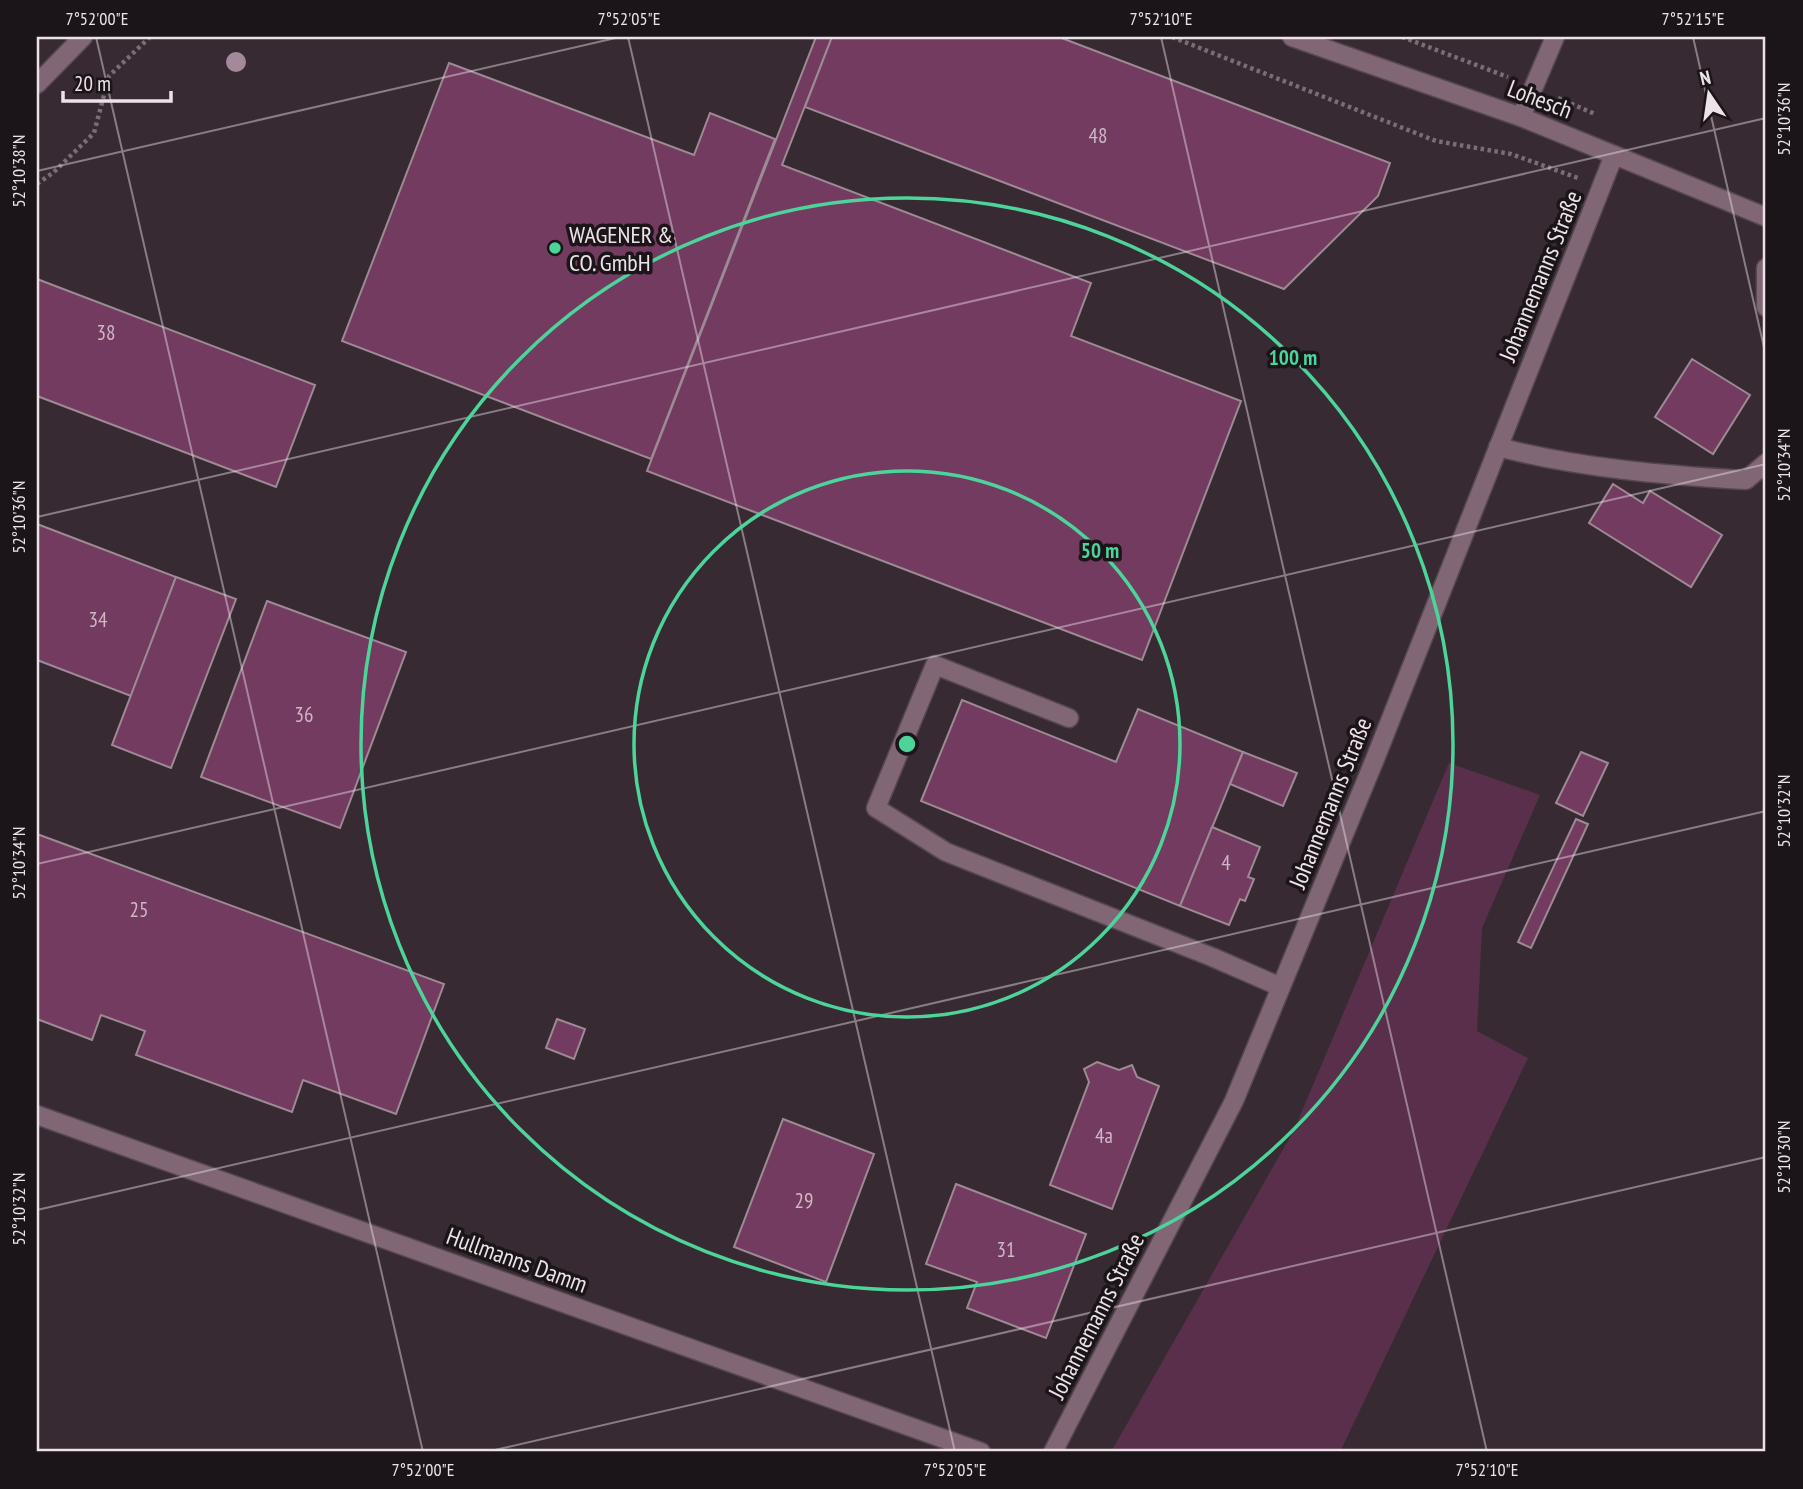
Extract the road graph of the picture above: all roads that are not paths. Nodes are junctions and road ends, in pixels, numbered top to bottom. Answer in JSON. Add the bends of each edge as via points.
{"nodes":[{"id":1,"x":83,"y":37,"type":"edge"},
{"id":2,"x":1292,"y":37,"type":"edge"},
{"id":3,"x":1555,"y":37,"type":"edge"},
{"id":4,"x":37,"y":84,"type":"edge"},
{"id":5,"x":1521,"y":117,"type":"junction"},
{"id":6,"x":1614,"y":155,"type":"junction"},
{"id":7,"x":1766,"y":217,"type":"edge"},
{"id":8,"x":1766,"y":268,"type":"edge"},
{"id":9,"x":1766,"y":307,"type":"edge"},
{"id":10,"x":1498,"y":447,"type":"junction"},
{"id":11,"x":1766,"y":463,"type":"edge"},
{"id":12,"x":1069,"y":718,"type":"dead end"},
{"id":13,"x":1280,"y":987,"type":"junction"},
{"id":14,"x":37,"y":1115,"type":"edge"},
{"id":15,"x":981,"y":1452,"type":"edge"},
{"id":16,"x":1053,"y":1452,"type":"edge"}],
"edges":[{"from":1,"to":4,"type":"street"},
{"from":2,"to":5,"type":"street","name":"Lohesch"},
{"from":3,"to":5,"type":"street"},
{"from":5,"to":6,"type":"street","name":"Lohesch"},
{"from":6,"to":7,"type":"street","name":"Lohesch"},
{"from":6,"to":10,"type":"street","name":"Johannemanns Straße"},
{"from":8,"to":9,"type":"street"},
{"from":10,"to":11,"type":"street","via":[[1564,464],[1746,480]]},
{"from":10,"to":13,"type":"street","name":"Johannemanns Straße"},
{"from":12,"to":13,"type":"street","via":[[935,665],[876,808],[946,852]]},
{"from":13,"to":16,"type":"street","name":"Johannemanns Straße","via":[[1234,1101]]},
{"from":14,"to":15,"type":"street","name":"Hullmanns Damm"}]}
